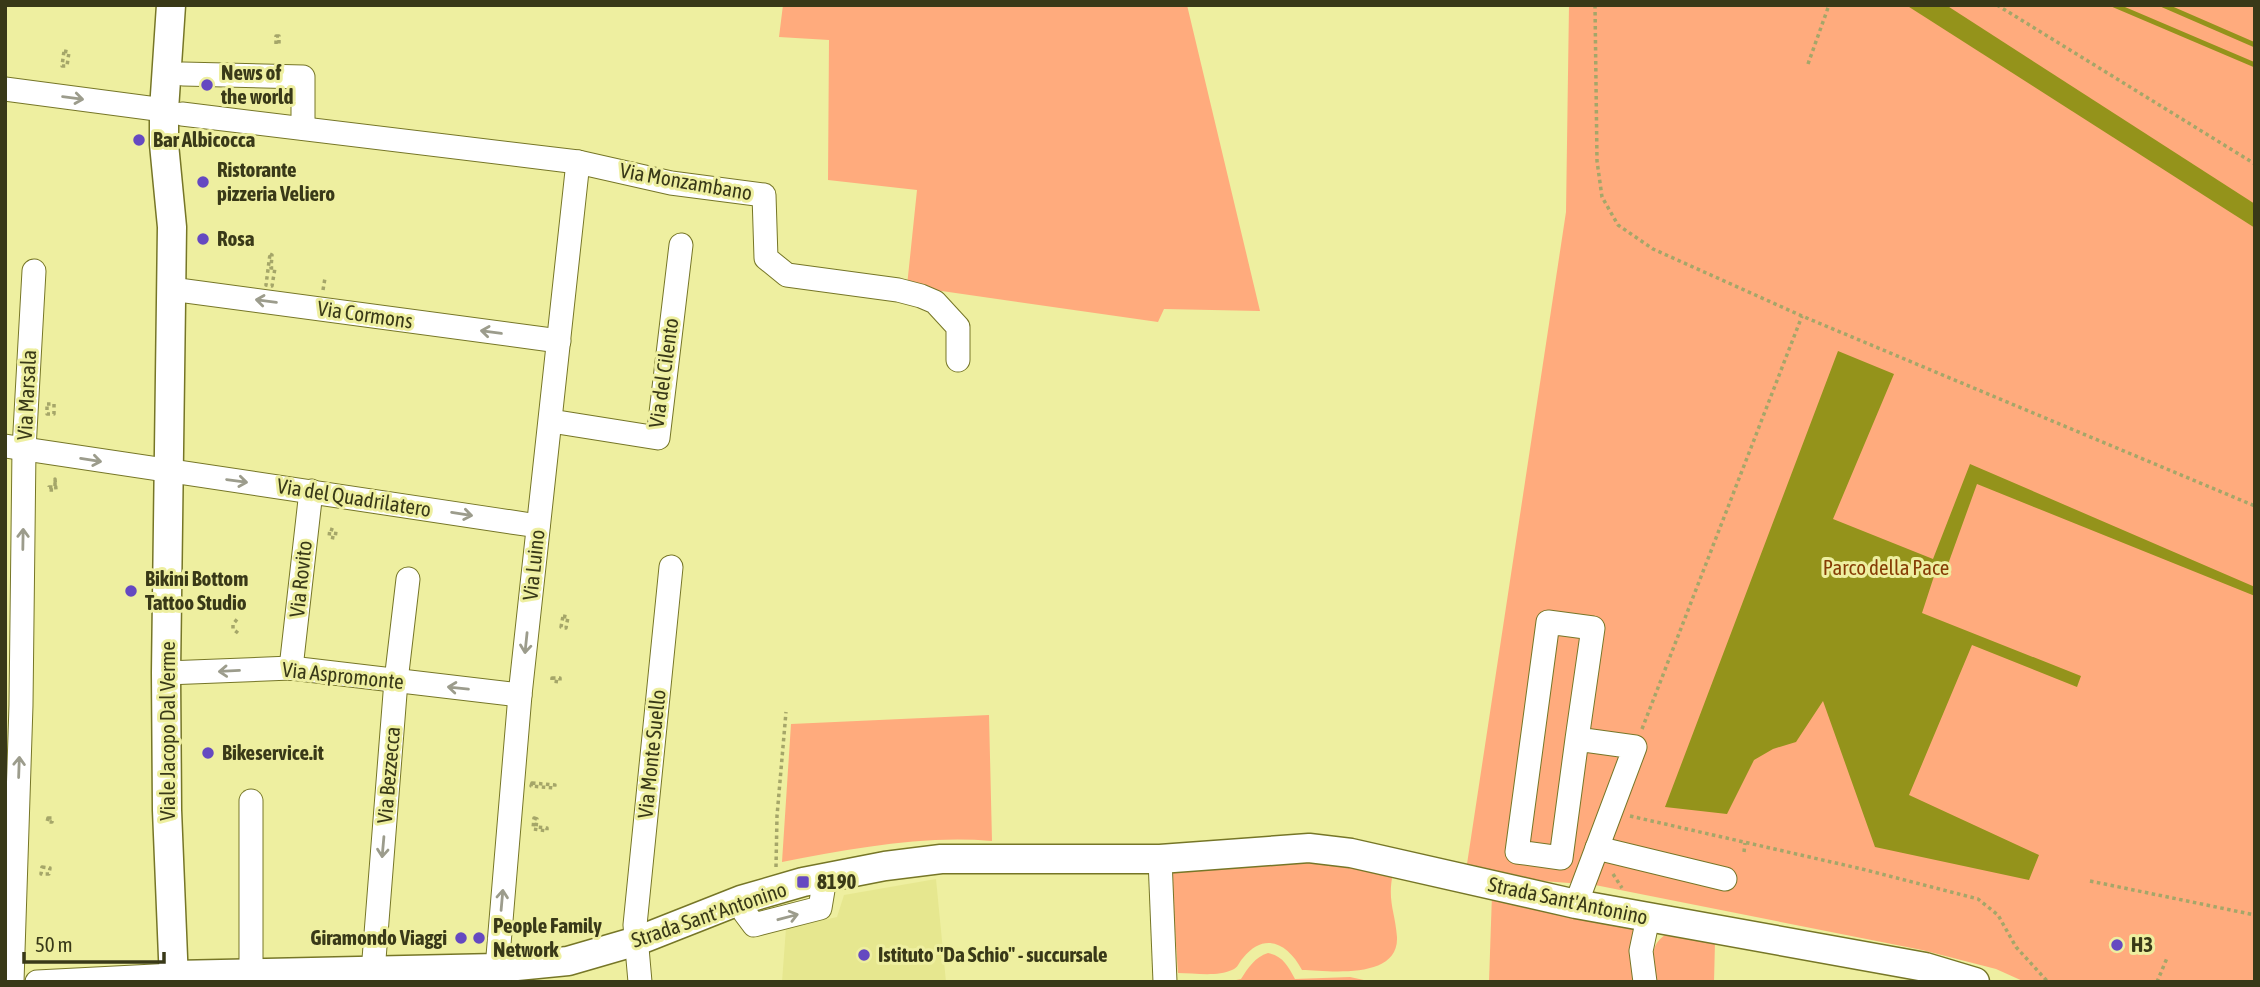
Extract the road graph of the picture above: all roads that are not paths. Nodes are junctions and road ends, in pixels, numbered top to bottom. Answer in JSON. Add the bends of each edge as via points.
{"nodes":[{"id":1,"x":171,"y":5,"type":"edge"},
{"id":2,"x":179,"y":5,"type":"edge"},
{"id":3,"x":183,"y":74,"type":"junction"},
{"id":4,"x":5,"y":89,"type":"edge"},
{"id":5,"x":173,"y":112,"type":"junction"},
{"id":6,"x":303,"y":128,"type":"junction"},
{"id":7,"x":579,"y":162,"type":"junction"},
{"id":8,"x":681,"y":245,"type":"dead end"},
{"id":9,"x":34,"y":271,"type":"dead end"},
{"id":10,"x":171,"y":289,"type":"junction"},
{"id":11,"x":559,"y":341,"type":"junction"},
{"id":12,"x":958,"y":360,"type":"dead end"},
{"id":13,"x":551,"y":421,"type":"junction"},
{"id":14,"x":14,"y":447,"type":"edge"},
{"id":15,"x":169,"y":472,"type":"junction"},
{"id":16,"x":311,"y":491,"type":"junction"},
{"id":17,"x":538,"y":526,"type":"junction"},
{"id":18,"x":671,"y":567,"type":"dead end"},
{"id":19,"x":408,"y":579,"type":"dead end"},
{"id":20,"x":291,"y":668,"type":"junction"},
{"id":21,"x":166,"y":673,"type":"junction"},
{"id":22,"x":396,"y":681,"type":"junction"},
{"id":23,"x":520,"y":695,"type":"junction"},
{"id":24,"x":1577,"y":739,"type":"junction"},
{"id":25,"x":251,"y":802,"type":"dead end"},
{"id":26,"x":1597,"y":848,"type":"junction"},
{"id":27,"x":1160,"y":859,"type":"junction"},
{"id":28,"x":1725,"y":879,"type":"dead end"},
{"id":29,"x":1576,"y":904,"type":"junction"},
{"id":30,"x":1648,"y":918,"type":"junction"},
{"id":31,"x":637,"y":941,"type":"junction"},
{"id":32,"x":497,"y":968,"type":"junction"},
{"id":33,"x":251,"y":975,"type":"junction"},
{"id":34,"x":374,"y":977,"type":"edge"},
{"id":35,"x":174,"y":978,"type":"edge"},
{"id":36,"x":12,"y":982,"type":"edge"},
{"id":37,"x":37,"y":982,"type":"edge"},
{"id":38,"x":640,"y":982,"type":"edge"},
{"id":39,"x":1165,"y":982,"type":"edge"},
{"id":40,"x":1645,"y":982,"type":"edge"},
{"id":41,"x":1975,"y":982,"type":"edge"}],
"edges":[{"from":1,"to":5,"type":"main road","name":"Viale Jacopo Dal Verme"},
{"from":2,"to":3,"type":"main road","name":"Viale Jacopo Dal Verme"},
{"from":3,"to":5,"type":"main road","name":"Viale Jacopo Dal Verme"},
{"from":3,"to":6,"type":"street","via":[[303,77]]},
{"from":4,"to":5,"type":"street","name":"Via Monzambano","one_way":true},
{"from":5,"to":6,"type":"street","name":"Via Monzambano"},
{"from":5,"to":10,"type":"main road","name":"Viale Jacopo Dal Verme","via":[[181,145]]},
{"from":6,"to":7,"type":"street","name":"Via Monzambano"},
{"from":7,"to":11,"type":"street","name":"Via Luino"},
{"from":7,"to":12,"type":"street","name":"Via Monzambano","via":[[671,183],[764,195],[766,258],[787,275],[898,290],[935,302],[958,327]]},
{"from":8,"to":13,"type":"street","name":"Via del Cilento","via":[[658,438]]},
{"from":9,"to":14,"type":"street","name":"Via Marsala"},
{"from":11,"to":10,"type":"street","name":"Via Cormons","one_way":true},
{"from":10,"to":15,"type":"main road","name":"Viale Jacopo Dal Verme"},
{"from":11,"to":13,"type":"street","name":"Via Luino"},
{"from":13,"to":17,"type":"street","name":"Via Luino"},
{"from":14,"to":15,"type":"street","name":"Via del Quadrilatero","one_way":true},
{"from":36,"to":14,"type":"street","name":"Via Marsala","one_way":true,"via":[[20,705]]},
{"from":15,"to":16,"type":"street","name":"Via del Quadrilatero","one_way":true},
{"from":15,"to":21,"type":"main road","name":"Viale Jacopo Dal Verme"},
{"from":16,"to":17,"type":"street","name":"Via del Quadrilatero","one_way":true},
{"from":16,"to":20,"type":"street","name":"Via Rovito"},
{"from":17,"to":23,"type":"street","name":"Via Luino","one_way":true},
{"from":18,"to":31,"type":"street","name":"Via Monte Suello"},
{"from":19,"to":22,"type":"street","name":"Via Bezzecca"},
{"from":20,"to":21,"type":"street","name":"Via Aspromonte","one_way":true},
{"from":20,"to":22,"type":"street","name":"Via Aspromonte"},
{"from":21,"to":35,"type":"main road","name":"Viale Jacopo Dal Verme"},
{"from":23,"to":22,"type":"street","name":"Via Aspromonte","one_way":true},
{"from":22,"to":34,"type":"street","name":"Via Bezzecca","one_way":true},
{"from":32,"to":23,"type":"street","name":"Via Luino","one_way":true},
{"from":24,"to":24,"type":"street","via":[[1593,628],[1548,622],[1517,852],[1561,858]]},
{"from":24,"to":26,"type":"street","via":[[1635,747]]},
{"from":25,"to":33,"type":"street"},
{"from":26,"to":28,"type":"street"},
{"from":26,"to":29,"type":"street"},
{"from":27,"to":29,"type":"main road","name":"Strada Sant'Antonino","via":[[1309,848],[1351,853]]},
{"from":27,"to":31,"type":"main road","name":"Strada Sant'Antonino","via":[[941,859],[885,866],[741,900]]},
{"from":27,"to":39,"type":"street"},
{"from":29,"to":30,"type":"main road","name":"Strada Sant'Antonino"},
{"from":30,"to":40,"type":"street","via":[[1641,951]]},
{"from":30,"to":41,"type":"main road","name":"Strada Sant'Antonino","via":[[1925,968]]},
{"from":31,"to":32,"type":"main road","name":"Strada Sant'Antonino","via":[[568,961]]},
{"from":31,"to":38,"type":"street","name":"Via Monte Suello"},
{"from":32,"to":34,"type":"main road","name":"Strada Sant'Antonino"},
{"from":33,"to":34,"type":"main road","name":"Strada Sant'Antonino"},
{"from":33,"to":35,"type":"main road","name":"Strada Sant'Antonino"},
{"from":35,"to":37,"type":"street"}]}
